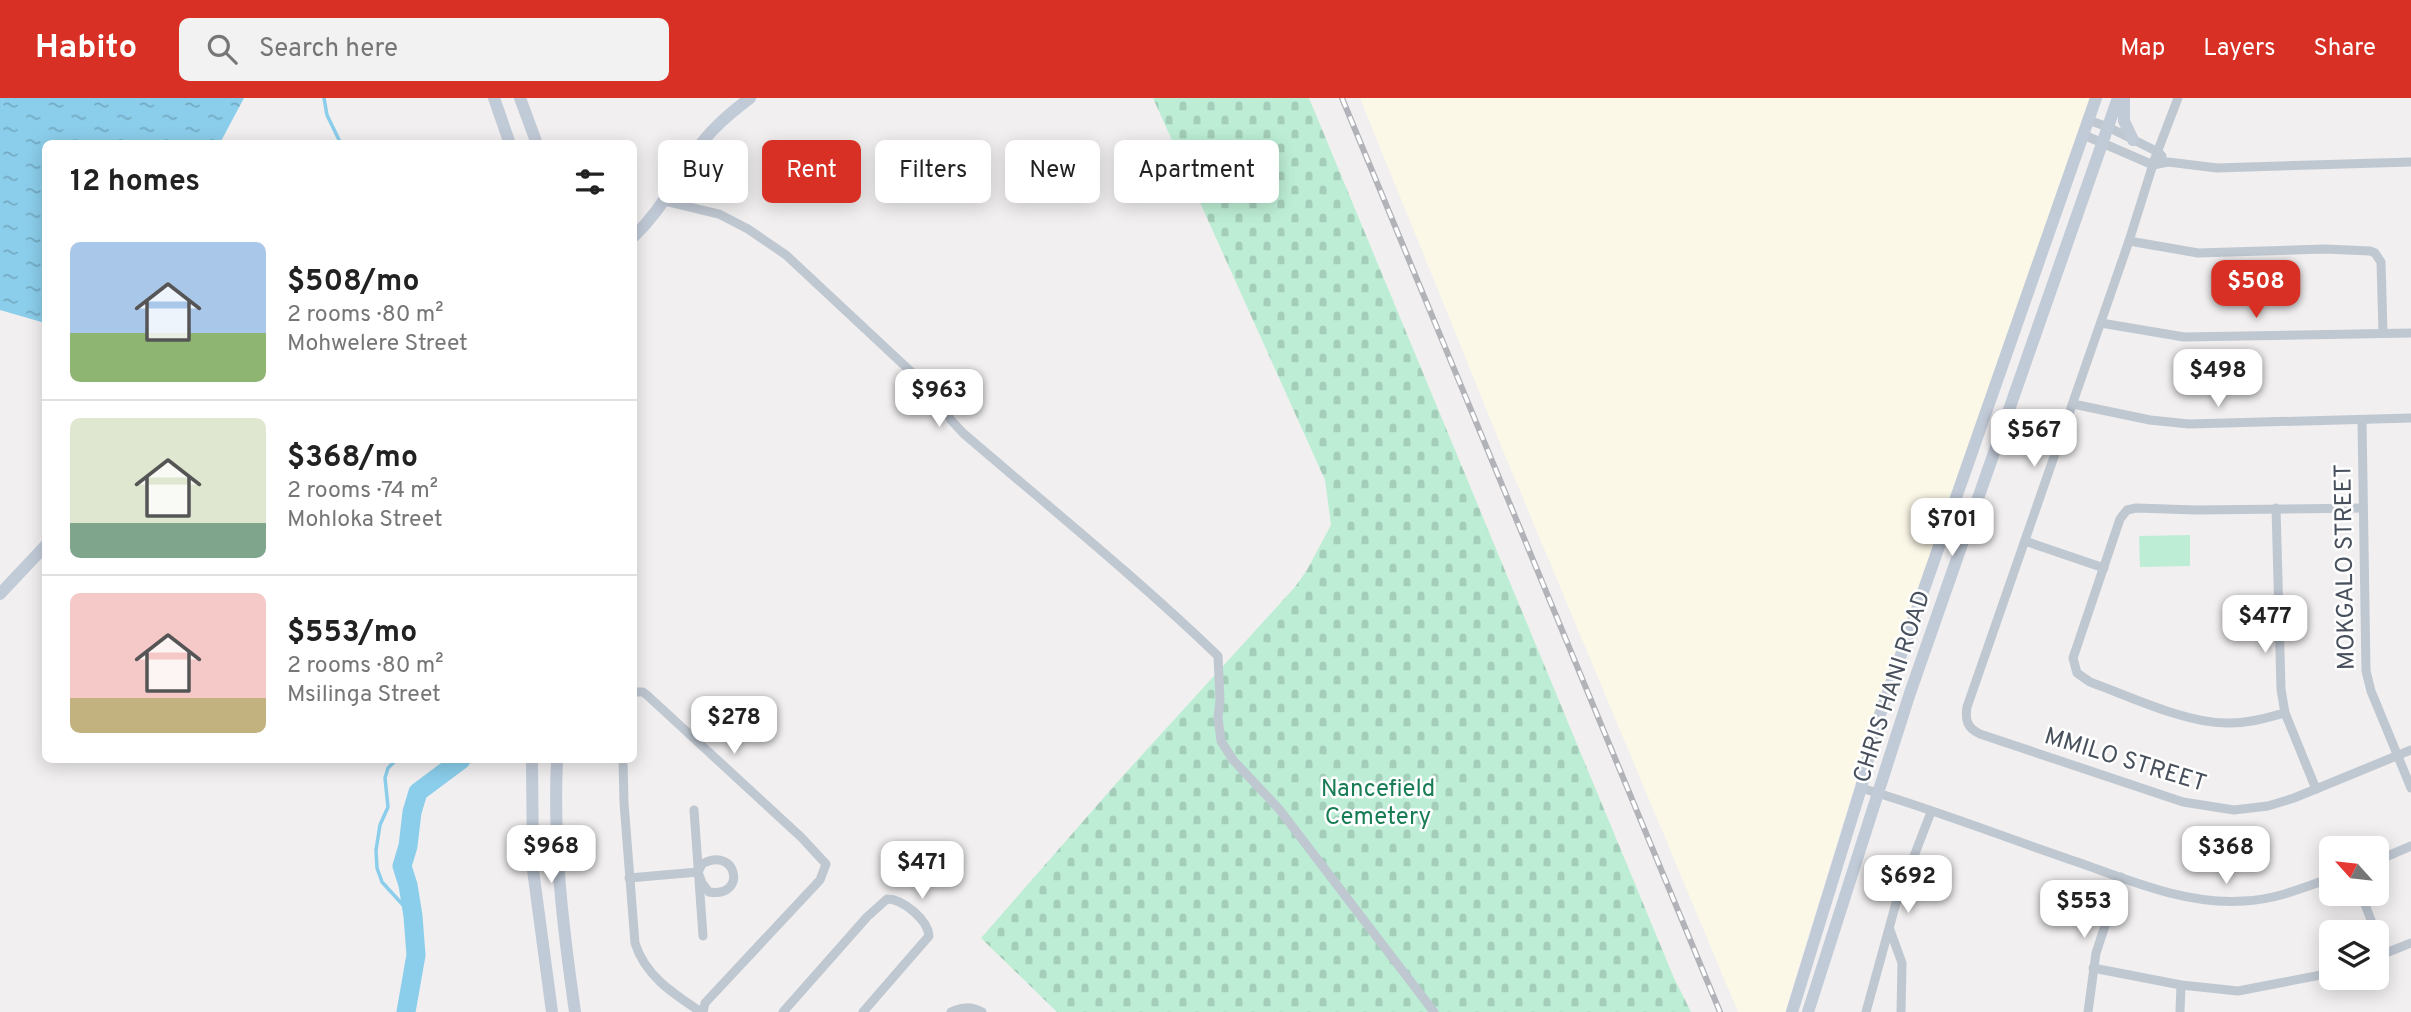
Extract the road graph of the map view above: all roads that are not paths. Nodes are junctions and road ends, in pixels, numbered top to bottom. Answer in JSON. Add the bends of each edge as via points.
{"nodes":[{"id":1,"x":494,"y":98,"type":"edge"},
{"id":2,"x":520,"y":98,"type":"edge"},
{"id":3,"x":750,"y":98,"type":"edge"},
{"id":4,"x":2096,"y":98,"type":"edge"},
{"id":5,"x":2118,"y":98,"type":"edge"},
{"id":6,"x":2124,"y":98,"type":"edge"},
{"id":7,"x":2178,"y":98,"type":"edge"},
{"id":8,"x":2088,"y":120,"type":"junction"},
{"id":9,"x":2108,"y":127,"type":"junction"},
{"id":10,"x":2084,"y":135,"type":"junction"},
{"id":11,"x":509,"y":140,"type":"edge"},
{"id":12,"x":536,"y":140,"type":"edge"},
{"id":13,"x":703,"y":140,"type":"edge"},
{"id":14,"x":2133,"y":140,"type":"junction"},
{"id":15,"x":2103,"y":142,"type":"junction"},
{"id":16,"x":2158,"y":152,"type":"junction"},
{"id":17,"x":2168,"y":162,"type":"junction"},
{"id":18,"x":2411,"y":162,"type":"edge"},
{"id":19,"x":2153,"y":165,"type":"junction"},
{"id":20,"x":663,"y":203,"type":"edge"},
{"id":21,"x":673,"y":203,"type":"edge"},
{"id":22,"x":637,"y":233,"type":"edge"},
{"id":23,"x":2129,"y":242,"type":"junction"},
{"id":24,"x":2101,"y":323,"type":"junction"},
{"id":25,"x":2383,"y":332,"type":"junction"},
{"id":26,"x":2411,"y":333,"type":"edge"},
{"id":27,"x":2073,"y":404,"type":"junction"},
{"id":28,"x":2411,"y":418,"type":"edge"},
{"id":29,"x":2362,"y":420,"type":"junction"},
{"id":30,"x":2276,"y":508,"type":"junction"},
{"id":31,"x":2363,"y":508,"type":"junction"},
{"id":32,"x":2025,"y":541,"type":"junction"},
{"id":33,"x":42,"y":549,"type":"edge"},
{"id":34,"x":2104,"y":568,"type":"junction"},
{"id":35,"x":0,"y":594,"type":"edge"},
{"id":36,"x":637,"y":692,"type":"edge"},
{"id":37,"x":2285,"y":713,"type":"junction"},
{"id":38,"x":2411,"y":750,"type":"edge"},
{"id":39,"x":2397,"y":756,"type":"junction"},
{"id":40,"x":532,"y":763,"type":"edge"},
{"id":41,"x":557,"y":763,"type":"edge"},
{"id":42,"x":624,"y":763,"type":"edge"},
{"id":43,"x":1861,"y":788,"type":"junction"},
{"id":44,"x":2411,"y":788,"type":"edge"},
{"id":45,"x":2316,"y":789,"type":"junction"},
{"id":46,"x":1880,"y":793,"type":"junction"},
{"id":47,"x":694,"y":810,"type":"dead end"},
{"id":48,"x":1931,"y":811,"type":"junction"},
{"id":49,"x":2411,"y":846,"type":"edge"},
{"id":50,"x":2389,"y":855,"type":"edge"},
{"id":51,"x":698,"y":872,"type":"junction"},
{"id":52,"x":2121,"y":877,"type":"junction"},
{"id":53,"x":629,"y":878,"type":"junction"},
{"id":54,"x":2319,"y":882,"type":"edge"},
{"id":55,"x":1890,"y":930,"type":"junction"},
{"id":56,"x":703,"y":936,"type":"dead end"},
{"id":57,"x":2411,"y":943,"type":"edge"},
{"id":58,"x":2389,"y":952,"type":"edge"},
{"id":59,"x":2092,"y":968,"type":"junction"},
{"id":60,"x":2319,"y":975,"type":"edge"},
{"id":61,"x":2181,"y":985,"type":"junction"},
{"id":62,"x":1865,"y":1010,"type":"edge"},
{"id":63,"x":552,"y":1012,"type":"edge"},
{"id":64,"x":575,"y":1012,"type":"edge"},
{"id":65,"x":702,"y":1012,"type":"edge"},
{"id":66,"x":783,"y":1012,"type":"edge"},
{"id":67,"x":863,"y":1012,"type":"edge"},
{"id":68,"x":951,"y":1012,"type":"edge"},
{"id":69,"x":982,"y":1012,"type":"edge"},
{"id":70,"x":1434,"y":1012,"type":"edge"},
{"id":71,"x":1792,"y":1012,"type":"edge"},
{"id":72,"x":1808,"y":1012,"type":"edge"},
{"id":73,"x":1901,"y":1012,"type":"edge"},
{"id":74,"x":2088,"y":1012,"type":"edge"},
{"id":75,"x":2180,"y":1012,"type":"edge"}],
"edges":[{"from":1,"to":11,"type":"main road"},
{"from":2,"to":12,"type":"main road"},
{"from":3,"to":13,"type":"main road"},
{"from":4,"to":8,"type":"main road","name":"CHRIS HANI ROAD"},
{"from":5,"to":9,"type":"main road","name":"CHRIS HANI ROAD"},
{"from":6,"to":14,"type":"main road","via":[[2124,121]]},
{"from":7,"to":16,"type":"street"},
{"from":8,"to":9,"type":"street"},
{"from":8,"to":10,"type":"main road","name":"CHRIS HANI ROAD"},
{"from":9,"to":14,"type":"street"},
{"from":9,"to":15,"type":"main road","name":"CHRIS HANI ROAD"},
{"from":10,"to":15,"type":"street"},
{"from":10,"to":43,"type":"main road","name":"CHRIS HANI ROAD","via":[[1884,704]]},
{"from":14,"to":16,"type":"street"},
{"from":15,"to":19,"type":"street"},
{"from":15,"to":46,"type":"main road","name":"CHRIS HANI ROAD","via":[[1910,693]]},
{"from":16,"to":17,"type":"street"},
{"from":16,"to":19,"type":"street"},
{"from":17,"to":18,"type":"street","via":[[2217,168]]},
{"from":17,"to":19,"type":"street"},
{"from":19,"to":23,"type":"street"},
{"from":20,"to":22,"type":"main road"},
{"from":21,"to":70,"type":"street","via":[[719,214],[786,255],[936,395],[963,433],[1218,656],[1221,741],[1279,809]]},
{"from":23,"to":24,"type":"street"},
{"from":23,"to":25,"type":"street","via":[[2198,253],[2370,251],[2381,262]]},
{"from":24,"to":25,"type":"street","via":[[2184,337]]},
{"from":24,"to":27,"type":"street"},
{"from":25,"to":26,"type":"street"},
{"from":27,"to":29,"type":"street","via":[[2174,423]]},
{"from":27,"to":32,"type":"street"},
{"from":28,"to":29,"type":"street"},
{"from":29,"to":31,"type":"street","name":"MOKGALO STREET"},
{"from":30,"to":31,"type":"street"},
{"from":30,"to":34,"type":"street","via":[[2131,508],[2120,519]]},
{"from":30,"to":37,"type":"street"},
{"from":31,"to":39,"type":"street","name":"MOKGALO STREET","via":[[2368,681]]},
{"from":32,"to":34,"type":"street"},
{"from":32,"to":45,"type":"street","name":"MMILO STREET","via":[[1967,707],[1965,718],[1976,732],[2183,802],[2234,810],[2269,806]]},
{"from":33,"to":35,"type":"main road"},
{"from":34,"to":37,"type":"street","via":[[2073,658],[2074,668],[2083,678],[2204,721],[2238,722]]},
{"from":36,"to":65,"type":"street","via":[[648,696],[826,864],[820,880],[705,1003]]},
{"from":37,"to":45,"type":"street"},
{"from":38,"to":39,"type":"street","name":"MMILO STREET"},
{"from":39,"to":44,"type":"street","name":"MOKGALO STREET"},
{"from":39,"to":45,"type":"street","name":"MMILO STREET"},
{"from":40,"to":63,"type":"main road","via":[[533,870]]},
{"from":41,"to":64,"type":"main road","via":[[557,853]]},
{"from":42,"to":53,"type":"street"},
{"from":43,"to":46,"type":"street"},
{"from":43,"to":71,"type":"main road","name":"CHRIS HANI ROAD"},
{"from":46,"to":48,"type":"street"},
{"from":46,"to":72,"type":"main road","name":"CHRIS HANI ROAD"},
{"from":47,"to":51,"type":"street"},
{"from":48,"to":52,"type":"street"},
{"from":48,"to":55,"type":"street"},
{"from":49,"to":50,"type":"street"},
{"from":51,"to":51,"type":"street","via":[[709,860],[725,860],[734,881],[720,894],[709,892]]},
{"from":51,"to":53,"type":"street"},
{"from":51,"to":56,"type":"street"},
{"from":52,"to":54,"type":"street","via":[[2222,901],[2261,899]]},
{"from":52,"to":59,"type":"street"},
{"from":53,"to":65,"type":"street","via":[[635,943],[642,962],[660,982]]},
{"from":55,"to":62,"type":"street"},
{"from":55,"to":73,"type":"street","via":[[1902,963]]},
{"from":57,"to":58,"type":"street"},
{"from":59,"to":61,"type":"street"},
{"from":59,"to":74,"type":"street"},
{"from":60,"to":61,"type":"street","via":[[2238,991]]},
{"from":61,"to":75,"type":"street"},
{"from":66,"to":67,"type":"street","via":[[867,917],[887,899],[895,900],[925,925],[929,936]]},
{"from":68,"to":69,"type":"street","via":[[962,1007]]}]}
